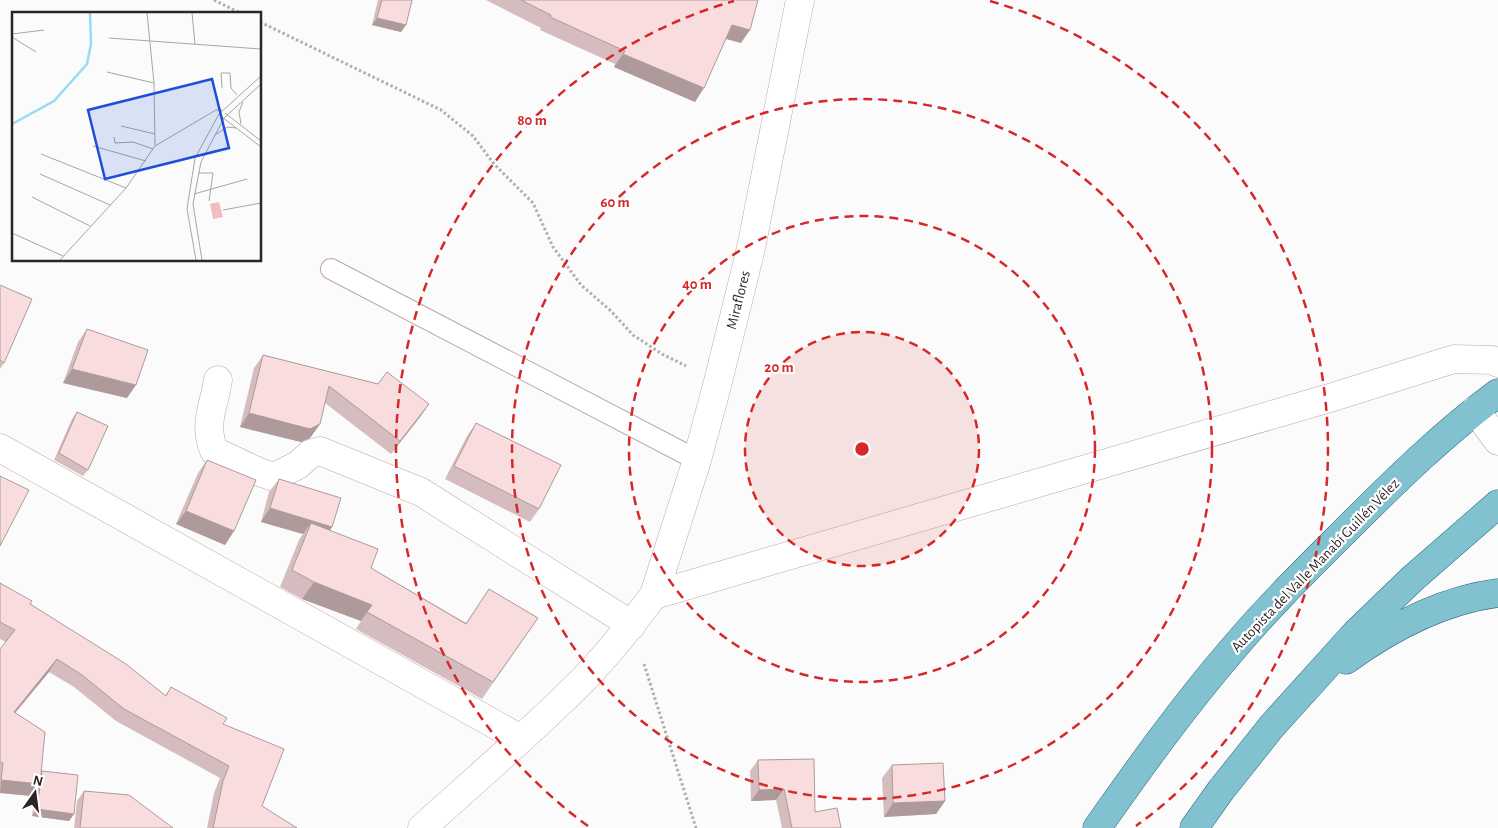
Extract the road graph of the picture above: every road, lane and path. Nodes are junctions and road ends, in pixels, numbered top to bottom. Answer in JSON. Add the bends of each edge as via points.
{"nodes":[{"id":1,"x":214,"y":0,"type":"edge"},
{"id":2,"x":800,"y":0,"type":"edge"},
{"id":3,"x":238,"y":12,"type":"edge"},
{"id":4,"x":261,"y":22,"type":"edge"},
{"id":5,"x":331,"y":269,"type":"dead end"},
{"id":6,"x":1498,"y":363,"type":"edge"},
{"id":7,"x":218,"y":380,"type":"dead end"},
{"id":8,"x":718,"y":382,"type":"junction"},
{"id":9,"x":1498,"y":393,"type":"edge"},
{"id":10,"x":1475,"y":410,"type":"junction"},
{"id":11,"x":1498,"y":441,"type":"edge"},
{"id":12,"x":0,"y":448,"type":"edge"},
{"id":13,"x":697,"y":460,"type":"junction"},
{"id":14,"x":1498,"y":504,"type":"edge"},
{"id":15,"x":1498,"y":593,"type":"edge"},
{"id":16,"x":654,"y":595,"type":"junction"},
{"id":17,"x":632,"y":625,"type":"junction"},
{"id":18,"x":1306,"y":688,"type":"junction"},
{"id":19,"x":521,"y":739,"type":"junction"},
{"id":20,"x":422,"y":828,"type":"edge"},
{"id":21,"x":696,"y":828,"type":"edge"},
{"id":22,"x":1097,"y":828,"type":"edge"},
{"id":23,"x":1194,"y":828,"type":"edge"}],
"edges":[{"from":1,"to":3,"type":"path"},
{"from":2,"to":8,"type":"street","name":"Miraflores","via":[[751,248]]},
{"from":4,"to":8,"type":"path","via":[[441,110],[473,136],[494,164],[533,203],[553,247],[581,285],[611,310],[633,335],[662,354]]},
{"from":5,"to":13,"type":"lane"},
{"from":6,"to":16,"type":"street","via":[[1454,359]]},
{"from":7,"to":17,"type":"street","via":[[209,416],[209,438],[214,451],[274,477],[320,451],[421,492]]},
{"from":8,"to":13,"type":"street","name":"Miraflores"},
{"from":9,"to":10,"type":"main road","name":"Autopista del Valle Manabí Guillén Vélez"},
{"from":10,"to":11,"type":"street"},
{"from":10,"to":22,"type":"main road","name":"Autopista del Valle Manabí Guillén Vélez","via":[[1371,504],[1232,650],[1176,718]]},
{"from":12,"to":19,"type":"street"},
{"from":13,"to":16,"type":"street","name":"Miraflores"},
{"from":14,"to":18,"type":"main road","via":[[1356,632]]},
{"from":15,"to":18,"type":"main road","via":[[1454,603],[1410,621],[1368,644]]},
{"from":16,"to":17,"type":"street","name":"Miraflores"},
{"from":17,"to":19,"type":"street","name":"Miraflores","via":[[581,682]]},
{"from":17,"to":21,"type":"path"},
{"from":18,"to":23,"type":"main road","via":[[1272,726]]},
{"from":19,"to":20,"type":"street","name":"Miraflores"}]}
